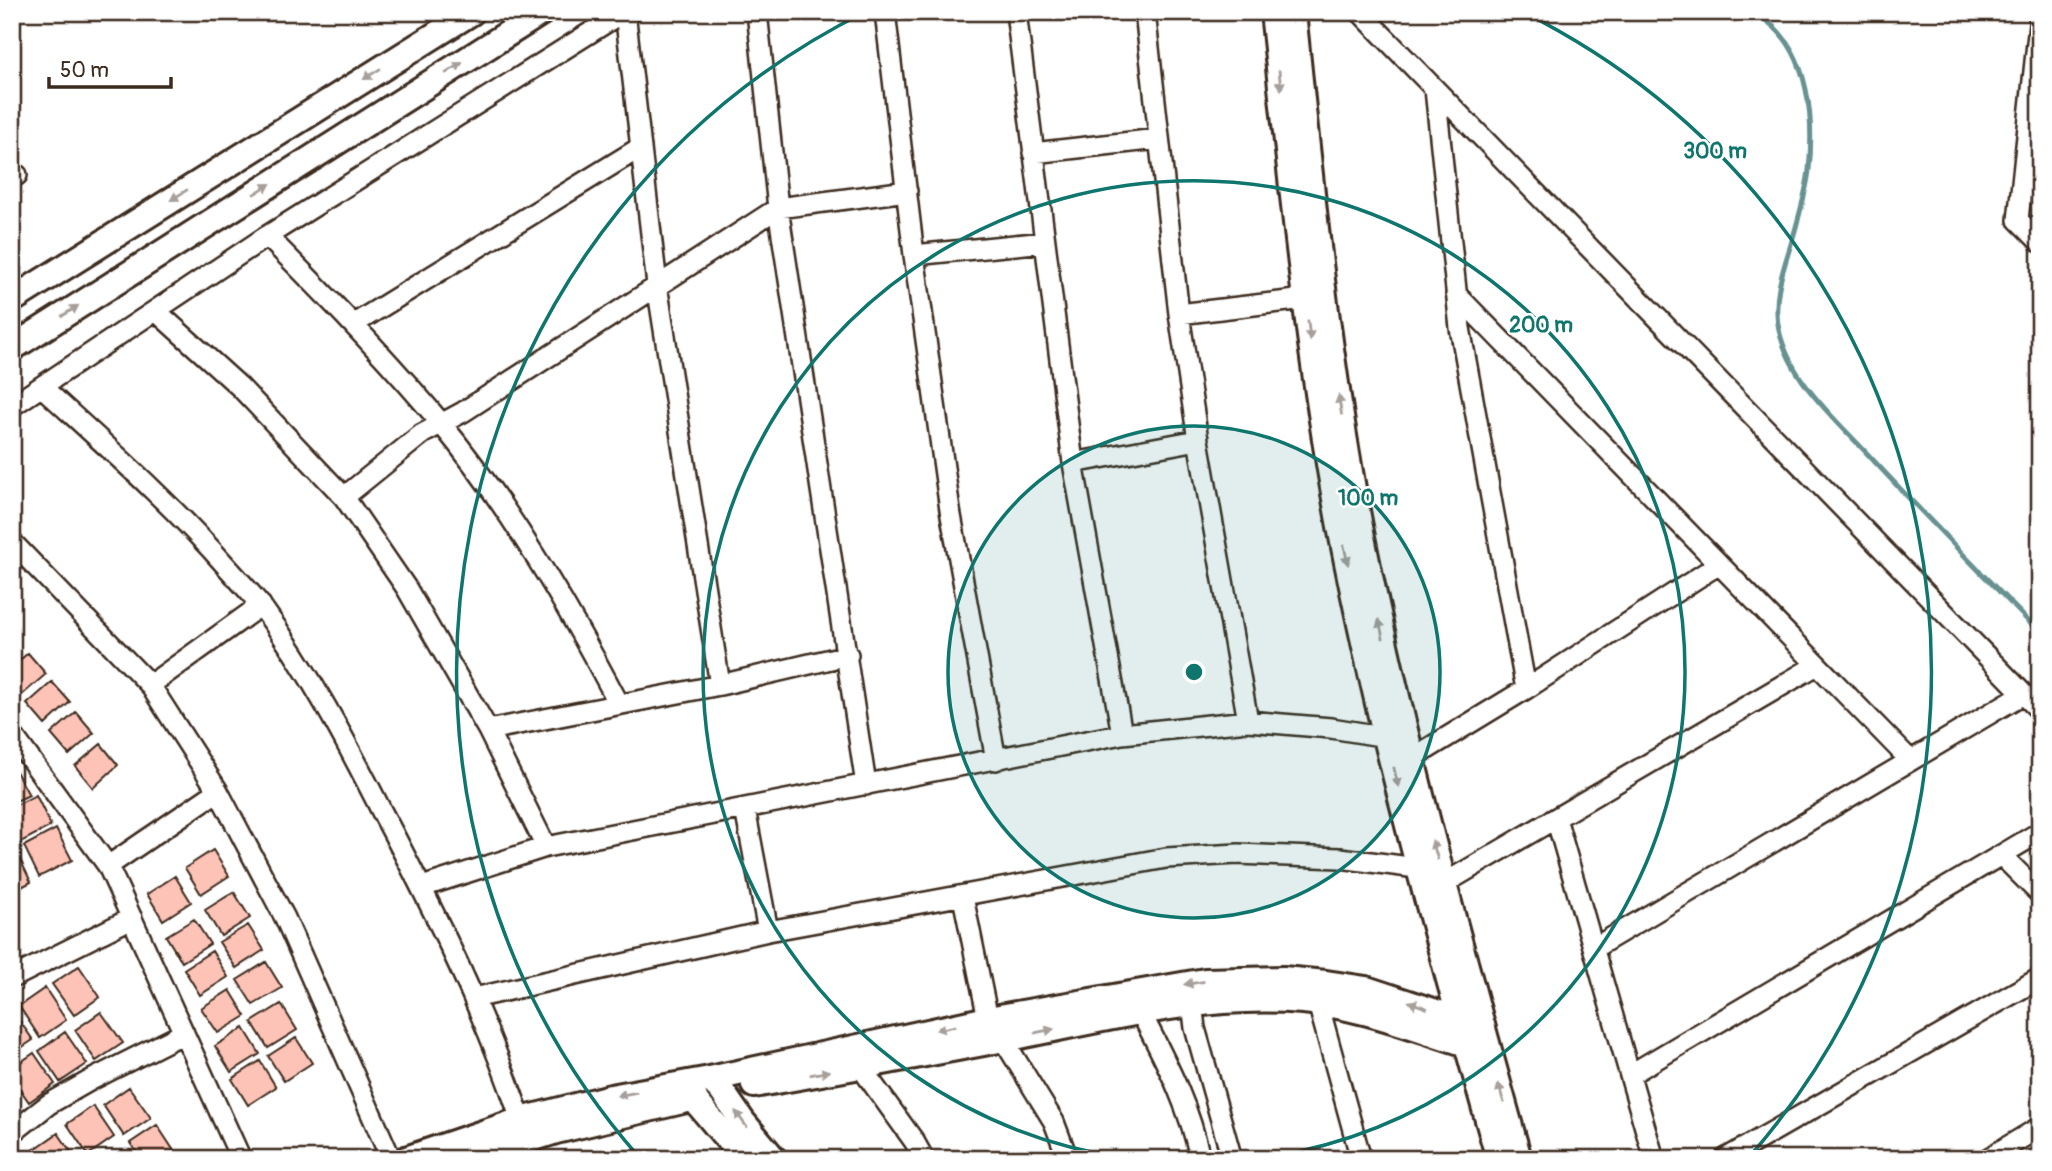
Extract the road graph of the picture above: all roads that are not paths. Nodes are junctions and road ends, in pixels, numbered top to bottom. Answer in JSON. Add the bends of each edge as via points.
{"nodes":[{"id":1,"x":472,"y":12,"type":"edge"},
{"id":2,"x":542,"y":12,"type":"edge"},
{"id":3,"x":624,"y":12,"type":"edge"},
{"id":4,"x":757,"y":12,"type":"edge"},
{"id":5,"x":885,"y":12,"type":"edge"},
{"id":6,"x":1016,"y":12,"type":"edge"},
{"id":7,"x":1145,"y":12,"type":"edge"},
{"id":8,"x":1273,"y":12,"type":"edge"},
{"id":9,"x":1293,"y":12,"type":"edge"},
{"id":10,"x":1360,"y":12,"type":"edge"},
{"id":11,"x":2040,"y":15,"type":"edge"},
{"id":12,"x":1434,"y":89,"type":"junction"},
{"id":13,"x":2035,"y":108,"type":"edge"},
{"id":14,"x":1158,"y":139,"type":"junction"},
{"id":15,"x":641,"y":147,"type":"junction"},
{"id":16,"x":1034,"y":153,"type":"junction"},
{"id":17,"x":907,"y":191,"type":"junction"},
{"id":18,"x":778,"y":208,"type":"junction"},
{"id":19,"x":267,"y":236,"type":"junction"},
{"id":20,"x":2039,"y":241,"type":"edge"},
{"id":21,"x":1045,"y":243,"type":"junction"},
{"id":22,"x":97,"y":246,"type":"junction"},
{"id":23,"x":914,"y":255,"type":"junction"},
{"id":24,"x":117,"y":280,"type":"junction"},
{"id":25,"x":657,"y":285,"type":"junction"},
{"id":26,"x":1456,"y":294,"type":"junction"},
{"id":27,"x":1305,"y":299,"type":"junction"},
{"id":28,"x":12,"y":300,"type":"edge"},
{"id":29,"x":156,"y":311,"type":"junction"},
{"id":30,"x":1179,"y":314,"type":"junction"},
{"id":31,"x":354,"y":324,"type":"junction"},
{"id":32,"x":12,"y":348,"type":"edge"},
{"id":33,"x":42,"y":387,"type":"junction"},
{"id":34,"x":12,"y":406,"type":"edge"},
{"id":35,"x":441,"y":424,"type":"junction"},
{"id":36,"x":1198,"y":440,"type":"junction"},
{"id":37,"x":1073,"y":463,"type":"junction"},
{"id":38,"x":1343,"y":485,"type":"junction"},
{"id":39,"x":344,"y":497,"type":"junction"},
{"id":40,"x":13,"y":544,"type":"edge"},
{"id":41,"x":1719,"y":564,"type":"junction"},
{"id":42,"x":261,"y":606,"type":"junction"},
{"id":43,"x":848,"y":655,"type":"junction"},
{"id":44,"x":1817,"y":665,"type":"junction"},
{"id":45,"x":150,"y":685,"type":"junction"},
{"id":46,"x":720,"y":685,"type":"junction"},
{"id":47,"x":1526,"y":689,"type":"junction"},
{"id":48,"x":2023,"y":694,"type":"junction"},
{"id":49,"x":619,"y":704,"type":"junction"},
{"id":50,"x":2040,"y":711,"type":"edge"},
{"id":51,"x":1248,"y":722,"type":"junction"},
{"id":52,"x":488,"y":730,"type":"junction"},
{"id":53,"x":12,"y":734,"type":"edge"},
{"id":54,"x":1122,"y":734,"type":"junction"},
{"id":55,"x":1387,"y":737,"type":"junction"},
{"id":56,"x":1411,"y":759,"type":"junction"},
{"id":57,"x":996,"y":760,"type":"junction"},
{"id":58,"x":1910,"y":760,"type":"junction"},
{"id":59,"x":866,"y":785,"type":"junction"},
{"id":60,"x":218,"y":791,"type":"junction"},
{"id":61,"x":746,"y":809,"type":"junction"},
{"id":62,"x":1556,"y":818,"type":"junction"},
{"id":63,"x":2040,"y":832,"type":"edge"},
{"id":64,"x":546,"y":847,"type":"junction"},
{"id":65,"x":2001,"y":855,"type":"junction"},
{"id":66,"x":108,"y":866,"type":"junction"},
{"id":67,"x":1417,"y":868,"type":"junction"},
{"id":68,"x":1445,"y":883,"type":"junction"},
{"id":69,"x":422,"y":887,"type":"junction"},
{"id":70,"x":2040,"y":894,"type":"edge"},
{"id":71,"x":963,"y":897,"type":"junction"},
{"id":72,"x":132,"y":918,"type":"junction"},
{"id":73,"x":768,"y":931,"type":"junction"},
{"id":74,"x":1594,"y":948,"type":"junction"},
{"id":75,"x":15,"y":971,"type":"edge"},
{"id":76,"x":2040,"y":978,"type":"edge"},
{"id":77,"x":474,"y":998,"type":"junction"},
{"id":78,"x":1192,"y":1003,"type":"junction"},
{"id":79,"x":1318,"y":1003,"type":"junction"},
{"id":80,"x":1140,"y":1011,"type":"junction"},
{"id":81,"x":996,"y":1029,"type":"junction"},
{"id":82,"x":184,"y":1033,"type":"junction"},
{"id":83,"x":1475,"y":1036,"type":"junction"},
{"id":84,"x":860,"y":1066,"type":"junction"},
{"id":85,"x":1631,"y":1074,"type":"junction"},
{"id":86,"x":716,"y":1085,"type":"junction"},
{"id":87,"x":689,"y":1091,"type":"junction"},
{"id":88,"x":521,"y":1120,"type":"junction"},
{"id":89,"x":2040,"y":1127,"type":"edge"},
{"id":90,"x":12,"y":1133,"type":"edge"},
{"id":91,"x":232,"y":1155,"type":"edge"},
{"id":92,"x":391,"y":1159,"type":"edge"},
{"id":93,"x":406,"y":1159,"type":"edge"},
{"id":94,"x":469,"y":1159,"type":"edge"},
{"id":95,"x":744,"y":1159,"type":"edge"},
{"id":96,"x":774,"y":1159,"type":"edge"},
{"id":97,"x":924,"y":1159,"type":"edge"},
{"id":98,"x":1068,"y":1159,"type":"edge"},
{"id":99,"x":1200,"y":1159,"type":"edge"},
{"id":100,"x":1232,"y":1159,"type":"edge"},
{"id":101,"x":1362,"y":1159,"type":"edge"},
{"id":102,"x":1499,"y":1159,"type":"edge"},
{"id":103,"x":1519,"y":1159,"type":"edge"},
{"id":104,"x":1654,"y":1159,"type":"edge"},
{"id":105,"x":1725,"y":1159,"type":"edge"},
{"id":106,"x":1987,"y":1159,"type":"edge"}],
"edges":[{"from":1,"to":22,"type":"street","one_way":true},
{"from":24,"to":2,"type":"street","one_way":true},
{"from":3,"to":15,"type":"street"},
{"from":3,"to":19,"type":"street"},
{"from":4,"to":18,"type":"street"},
{"from":5,"to":17,"type":"street"},
{"from":6,"to":16,"type":"street"},
{"from":7,"to":14,"type":"street"},
{"from":8,"to":27,"type":"street","one_way":true},
{"from":38,"to":9,"type":"street","one_way":true},
{"from":10,"to":12,"type":"street"},
{"from":11,"to":13,"type":"street"},
{"from":12,"to":26,"type":"street"},
{"from":12,"to":48,"type":"street"},
{"from":13,"to":20,"type":"street","via":[[2018,220]]},
{"from":14,"to":16,"type":"street"},
{"from":14,"to":30,"type":"street"},
{"from":15,"to":25,"type":"street"},
{"from":15,"to":31,"type":"street"},
{"from":16,"to":21,"type":"street"},
{"from":17,"to":18,"type":"street"},
{"from":17,"to":23,"type":"street"},
{"from":18,"to":25,"type":"street"},
{"from":18,"to":43,"type":"street"},
{"from":19,"to":29,"type":"street"},
{"from":19,"to":31,"type":"street"},
{"from":21,"to":23,"type":"street"},
{"from":21,"to":37,"type":"street"},
{"from":22,"to":24,"type":"street"},
{"from":22,"to":28,"type":"street"},
{"from":23,"to":57,"type":"street","via":[[950,510]]},
{"from":32,"to":24,"type":"street","one_way":true},
{"from":25,"to":35,"type":"street"},
{"from":25,"to":46,"type":"street"},
{"from":26,"to":41,"type":"street"},
{"from":26,"to":47,"type":"street"},
{"from":27,"to":30,"type":"street"},
{"from":27,"to":38,"type":"street","one_way":true,"via":[[1315,381]]},
{"from":29,"to":33,"type":"street"},
{"from":29,"to":39,"type":"street","via":[[240,387]]},
{"from":30,"to":36,"type":"street"},
{"from":31,"to":35,"type":"street"},
{"from":33,"to":34,"type":"street"},
{"from":33,"to":42,"type":"street","via":[[192,527]]},
{"from":35,"to":39,"type":"street"},
{"from":35,"to":49,"type":"street","via":[[552,583]]},
{"from":36,"to":37,"type":"street"},
{"from":36,"to":51,"type":"street"},
{"from":37,"to":54,"type":"street"},
{"from":38,"to":55,"type":"street","one_way":true,"via":[[1356,601]]},
{"from":56,"to":38,"type":"street","one_way":true},
{"from":39,"to":52,"type":"street","via":[[407,589]]},
{"from":40,"to":45,"type":"street"},
{"from":41,"to":44,"type":"street"},
{"from":41,"to":47,"type":"street"},
{"from":42,"to":45,"type":"street"},
{"from":42,"to":69,"type":"street","via":[[338,726]]},
{"from":43,"to":46,"type":"street"},
{"from":43,"to":59,"type":"street"},
{"from":44,"to":58,"type":"street"},
{"from":44,"to":62,"type":"street"},
{"from":45,"to":60,"type":"street"},
{"from":46,"to":49,"type":"street"},
{"from":47,"to":56,"type":"street"},
{"from":48,"to":50,"type":"street"},
{"from":48,"to":58,"type":"street"},
{"from":49,"to":52,"type":"street"},
{"from":51,"to":54,"type":"street"},
{"from":51,"to":55,"type":"street"},
{"from":52,"to":64,"type":"street"},
{"from":53,"to":66,"type":"street"},
{"from":54,"to":57,"type":"street"},
{"from":55,"to":67,"type":"street","one_way":true},
{"from":68,"to":56,"type":"street","one_way":true},
{"from":57,"to":59,"type":"street"},
{"from":58,"to":74,"type":"street"},
{"from":59,"to":61,"type":"street"},
{"from":60,"to":66,"type":"street"},
{"from":60,"to":92,"type":"street","via":[[285,918]]},
{"from":61,"to":64,"type":"street"},
{"from":61,"to":73,"type":"street"},
{"from":62,"to":68,"type":"street"},
{"from":62,"to":74,"type":"street"},
{"from":63,"to":65,"type":"street"},
{"from":64,"to":69,"type":"street"},
{"from":65,"to":70,"type":"street"},
{"from":65,"to":85,"type":"street"},
{"from":66,"to":72,"type":"street"},
{"from":67,"to":71,"type":"street","via":[[1340,858],[1238,854],[1166,858]]},
{"from":67,"to":83,"type":"street"},
{"from":68,"to":83,"type":"street"},
{"from":69,"to":77,"type":"street"},
{"from":71,"to":73,"type":"street"},
{"from":71,"to":81,"type":"street"},
{"from":72,"to":75,"type":"street"},
{"from":72,"to":82,"type":"street"},
{"from":73,"to":77,"type":"street"},
{"from":74,"to":85,"type":"street"},
{"from":76,"to":105,"type":"street"},
{"from":77,"to":88,"type":"street"},
{"from":78,"to":79,"type":"street","via":[[1239,999]]},
{"from":78,"to":80,"type":"street"},
{"from":78,"to":100,"type":"street"},
{"from":79,"to":83,"type":"street"},
{"from":79,"to":101,"type":"street"},
{"from":81,"to":80,"type":"street","one_way":true},
{"from":80,"to":99,"type":"street","via":[[1175,1082]]},
{"from":83,"to":81,"type":"street","one_way":true,"via":[[1411,1002],[1366,989],[1247,979],[1205,981]]},
{"from":81,"to":84,"type":"street"},
{"from":81,"to":86,"type":"street","one_way":true},
{"from":81,"to":98,"type":"street","via":[[1054,1122]]},
{"from":82,"to":90,"type":"street","via":[[49,1104]]},
{"from":82,"to":91,"type":"street"},
{"from":83,"to":102,"type":"street"},
{"from":103,"to":83,"type":"street","one_way":true},
{"from":86,"to":84,"type":"street","one_way":true},
{"from":84,"to":97,"type":"street"},
{"from":85,"to":104,"type":"street"},
{"from":86,"to":87,"type":"street"},
{"from":96,"to":86,"type":"street","one_way":true},
{"from":87,"to":88,"type":"street","one_way":true,"via":[[611,1097]]},
{"from":87,"to":94,"type":"street"},
{"from":87,"to":95,"type":"street"},
{"from":88,"to":93,"type":"street"},
{"from":89,"to":106,"type":"street"}]}
